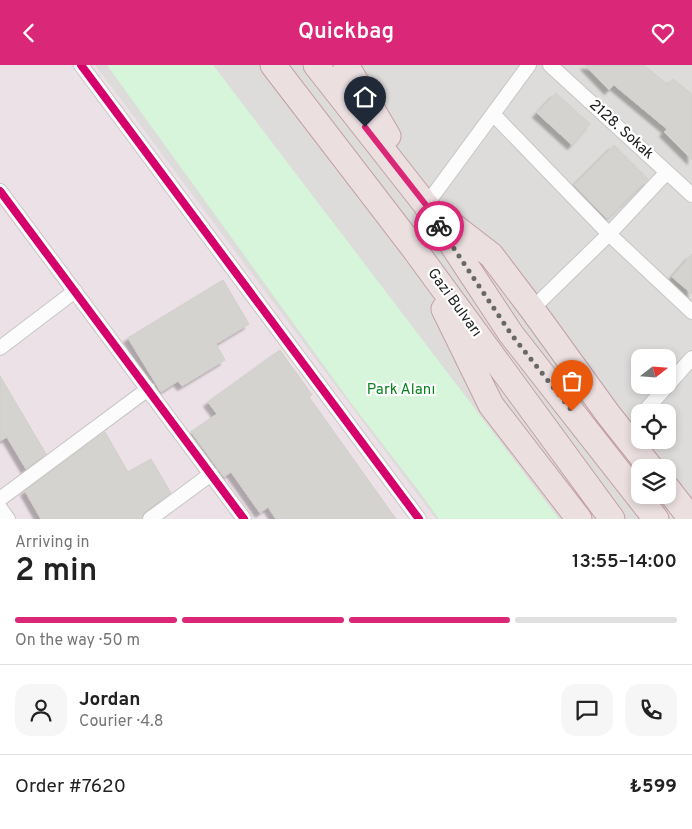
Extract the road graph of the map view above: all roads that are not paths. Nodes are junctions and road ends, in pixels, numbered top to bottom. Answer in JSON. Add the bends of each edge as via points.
{"nodes":[{"id":1,"x":81,"y":65,"type":"edge"},
{"id":2,"x":273,"y":65,"type":"edge"},
{"id":3,"x":316,"y":65,"type":"edge"},
{"id":4,"x":346,"y":65,"type":"edge"},
{"id":5,"x":529,"y":65,"type":"edge"},
{"id":6,"x":550,"y":65,"type":"edge"},
{"id":7,"x":493,"y":114,"type":"junction"},
{"id":8,"x":667,"y":172,"type":"junction"},
{"id":9,"x":692,"y":195,"type":"edge"},
{"id":10,"x":2,"y":199,"type":"edge"},
{"id":11,"x":426,"y":205,"type":"junction"},
{"id":12,"x":610,"y":234,"type":"junction"},
{"id":13,"x":415,"y":250,"type":"junction"},
{"id":14,"x":75,"y":291,"type":"junction"},
{"id":15,"x":532,"y":309,"type":"junction"},
{"id":16,"x":692,"y":313,"type":"edge"},
{"id":17,"x":0,"y":348,"type":"edge"},
{"id":18,"x":692,"y":358,"type":"edge"},
{"id":19,"x":148,"y":389,"type":"junction"},
{"id":20,"x":651,"y":404,"type":"edge"},
{"id":21,"x":631,"y":426,"type":"edge"},
{"id":22,"x":624,"y":434,"type":"junction"},
{"id":23,"x":644,"y":459,"type":"edge"},
{"id":24,"x":211,"y":474,"type":"junction"},
{"id":25,"x":0,"y":499,"type":"edge"},
{"id":26,"x":676,"y":499,"type":"edge"},
{"id":27,"x":0,"y":508,"type":"edge"},
{"id":28,"x":8,"y":519,"type":"edge"},
{"id":29,"x":150,"y":519,"type":"edge"},
{"id":30,"x":244,"y":519,"type":"edge"},
{"id":31,"x":419,"y":519,"type":"edge"},
{"id":32,"x":579,"y":519,"type":"edge"},
{"id":33,"x":612,"y":519,"type":"edge"},
{"id":34,"x":656,"y":519,"type":"edge"},
{"id":35,"x":691,"y":519,"type":"edge"}],
"edges":[{"from":1,"to":31,"type":"street"},
{"from":2,"to":13,"type":"highway","name":"Gazi Bulvarı"},
{"from":3,"to":11,"type":"highway","name":"Gazi Bulvarı"},
{"from":4,"to":11,"type":"highway"},
{"from":5,"to":7,"type":"street"},
{"from":6,"to":8,"type":"street","name":"2128. Sokak"},
{"from":7,"to":11,"type":"street"},
{"from":7,"to":12,"type":"street"},
{"from":8,"to":9,"type":"street","name":"2128. Sokak"},
{"from":8,"to":12,"type":"street"},
{"from":10,"to":14,"type":"street"},
{"from":11,"to":15,"type":"highway","via":[[491,255]]},
{"from":11,"to":34,"type":"highway","name":"Gazi Bulvarı","via":[[511,334]]},
{"from":12,"to":15,"type":"street"},
{"from":12,"to":16,"type":"street"},
{"from":13,"to":32,"type":"highway","via":[[491,405]]},
{"from":13,"to":33,"type":"highway","name":"Gazi Bulvarı"},
{"from":14,"to":17,"type":"street"},
{"from":14,"to":19,"type":"street"},
{"from":15,"to":22,"type":"highway"},
{"from":18,"to":20,"type":"street"},
{"from":19,"to":24,"type":"street"},
{"from":19,"to":25,"type":"street"},
{"from":21,"to":22,"type":"street"},
{"from":22,"to":23,"type":"highway"},
{"from":24,"to":29,"type":"street"},
{"from":24,"to":30,"type":"street"},
{"from":26,"to":35,"type":"highway"},
{"from":27,"to":28,"type":"street"}]}
